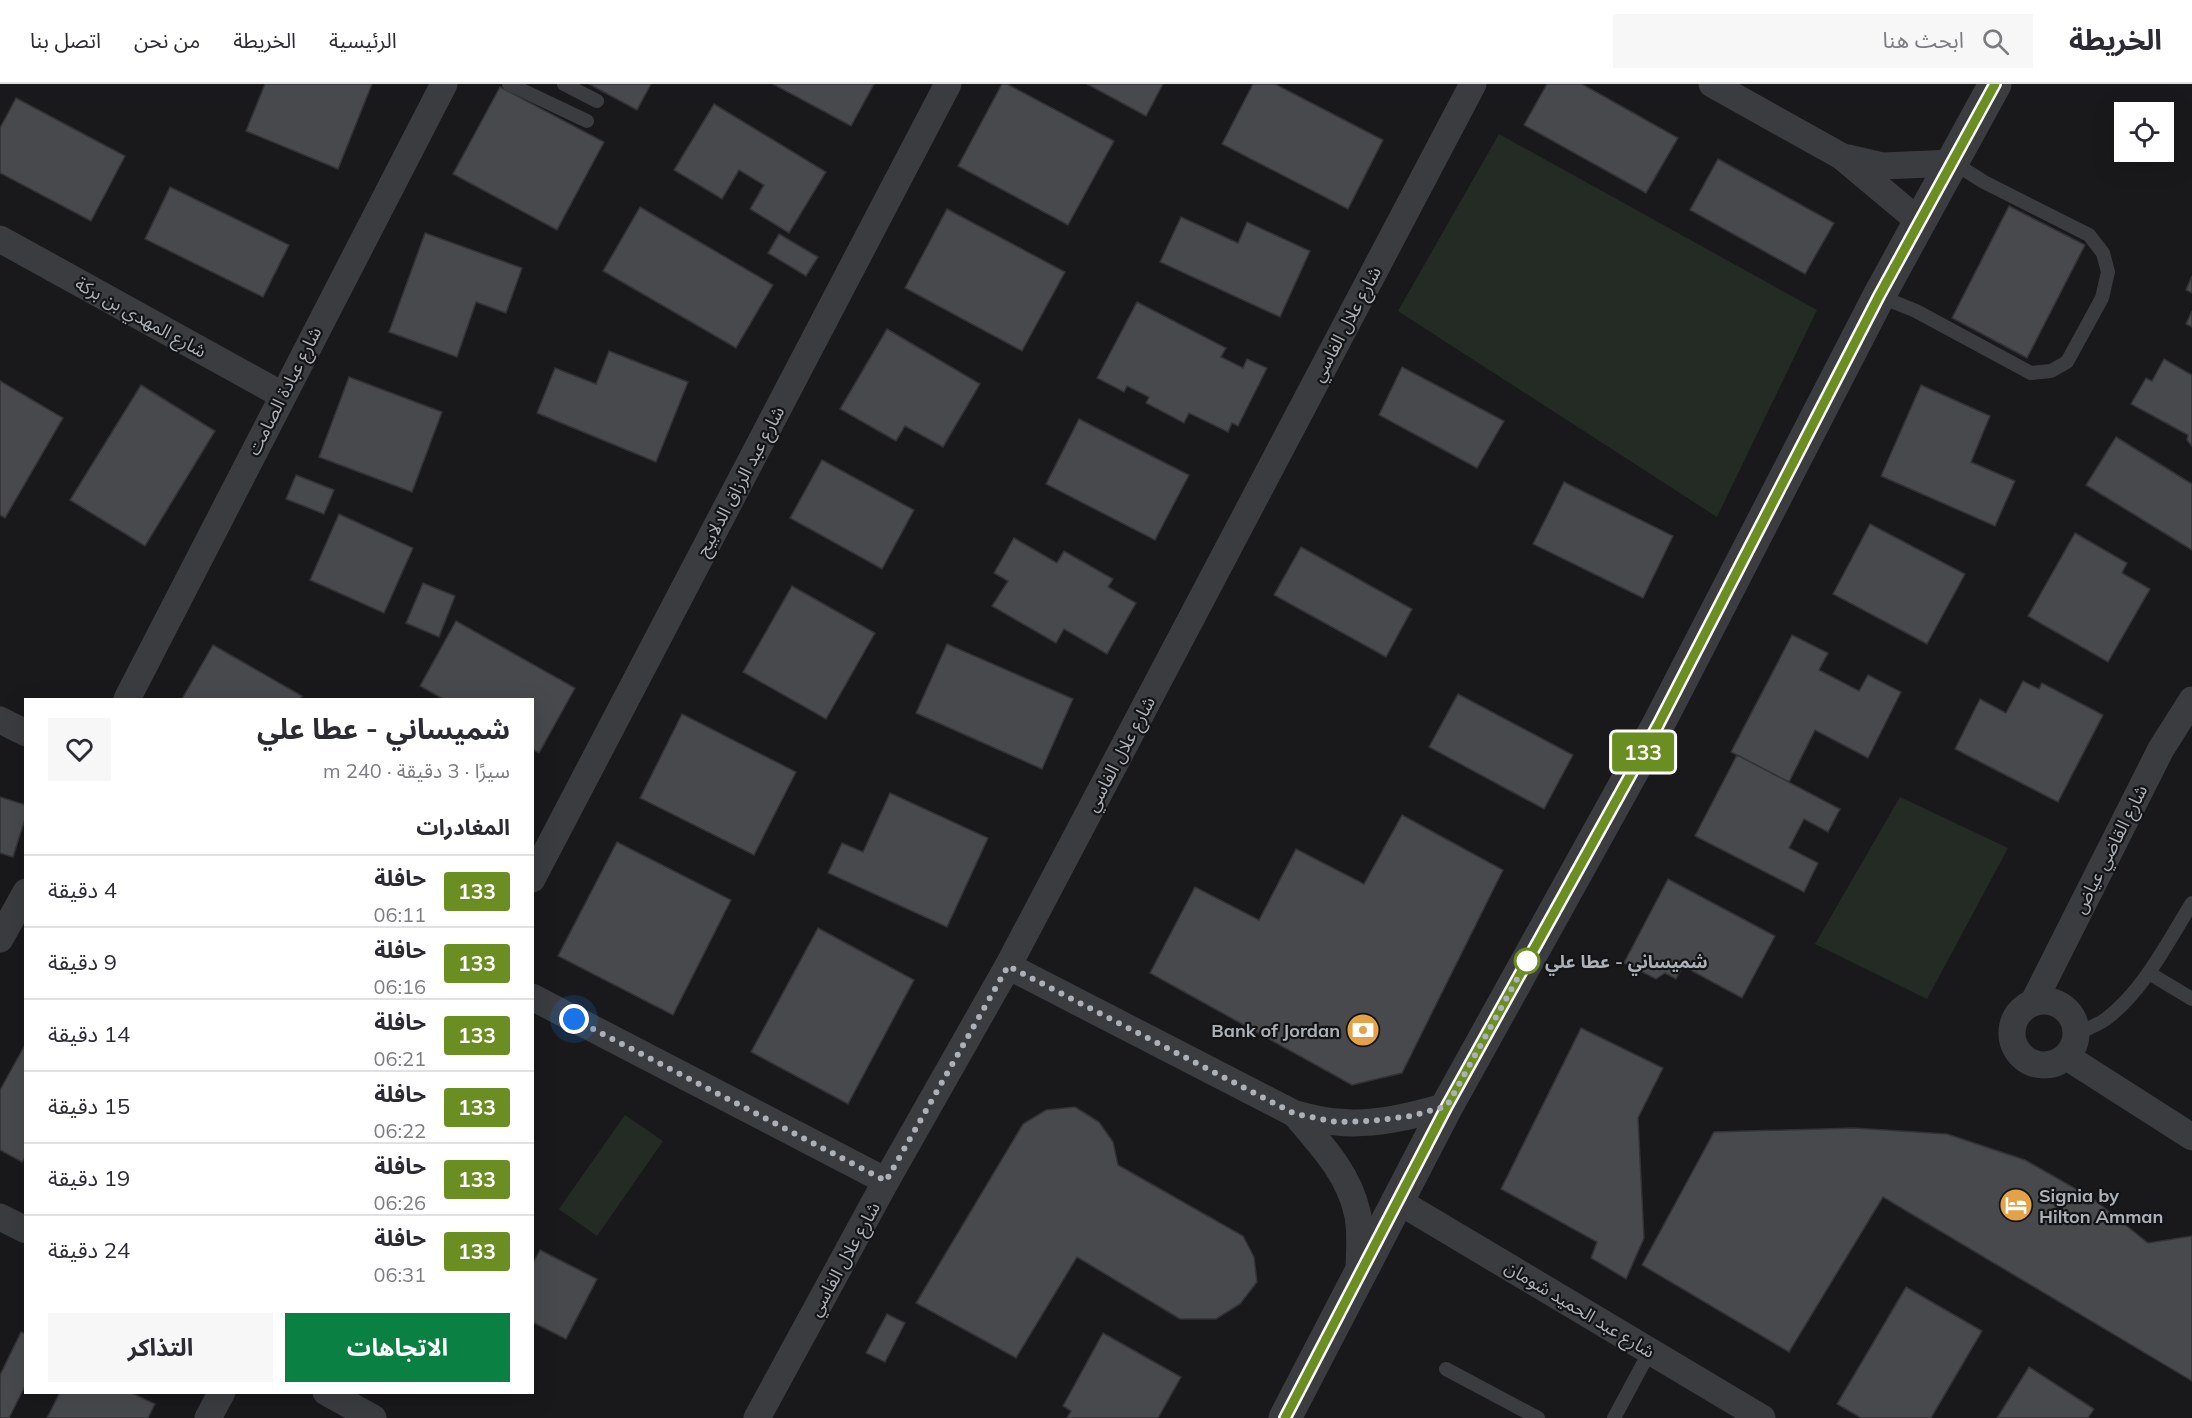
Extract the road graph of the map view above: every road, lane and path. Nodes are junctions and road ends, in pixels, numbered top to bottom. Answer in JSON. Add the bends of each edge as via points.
{"nodes":[{"id":1,"x":444,"y":84,"type":"edge"},
{"id":2,"x":509,"y":84,"type":"edge"},
{"id":3,"x":564,"y":84,"type":"edge"},
{"id":4,"x":948,"y":84,"type":"edge"},
{"id":5,"x":1473,"y":84,"type":"edge"},
{"id":6,"x":1712,"y":84,"type":"edge"},
{"id":7,"x":1995,"y":84,"type":"edge"},
{"id":8,"x":597,"y":101,"type":"dead end"},
{"id":9,"x":587,"y":121,"type":"dead end"},
{"id":10,"x":1841,"y":156,"type":"junction"},
{"id":11,"x":1954,"y":163,"type":"junction"},
{"id":12,"x":1920,"y":222,"type":"junction"},
{"id":13,"x":0,"y":239,"type":"edge"},
{"id":14,"x":1879,"y":296,"type":"junction"},
{"id":15,"x":282,"y":395,"type":"junction"},
{"id":16,"x":128,"y":698,"type":"edge"},
{"id":17,"x":2192,"y":700,"type":"edge"},
{"id":18,"x":0,"y":720,"type":"edge"},
{"id":19,"x":24,"y":732,"type":"edge"},
{"id":20,"x":534,"y":875,"type":"edge"},
{"id":21,"x":24,"y":896,"type":"edge"},
{"id":22,"x":2192,"y":903,"type":"edge"},
{"id":23,"x":0,"y":939,"type":"edge"},
{"id":24,"x":1008,"y":966,"type":"junction"},
{"id":25,"x":2149,"y":973,"type":"junction"},
{"id":26,"x":534,"y":998,"type":"edge"},
{"id":27,"x":2192,"y":999,"type":"edge"},
{"id":28,"x":2034,"y":1002,"type":"junction"},
{"id":29,"x":2072,"y":1045,"type":"junction"},
{"id":30,"x":1447,"y":1106,"type":"junction"},
{"id":31,"x":1295,"y":1114,"type":"junction"},
{"id":32,"x":2192,"y":1137,"type":"edge"},
{"id":33,"x":886,"y":1181,"type":"junction"},
{"id":34,"x":1398,"y":1201,"type":"junction"},
{"id":35,"x":0,"y":1217,"type":"edge"},
{"id":36,"x":24,"y":1229,"type":"edge"},
{"id":37,"x":1359,"y":1273,"type":"junction"},
{"id":38,"x":1650,"y":1351,"type":"junction"},
{"id":39,"x":1446,"y":1369,"type":"dead end"},
{"id":40,"x":221,"y":1394,"type":"edge"},
{"id":41,"x":330,"y":1394,"type":"edge"},
{"id":42,"x":208,"y":1418,"type":"edge"},
{"id":43,"x":374,"y":1418,"type":"edge"},
{"id":44,"x":757,"y":1418,"type":"edge"},
{"id":45,"x":1285,"y":1418,"type":"edge"},
{"id":46,"x":1538,"y":1418,"type":"edge"},
{"id":47,"x":1614,"y":1418,"type":"edge"},
{"id":48,"x":1762,"y":1418,"type":"edge"}],
"edges":[{"from":1,"to":15,"type":"street","name":"شارع عبادة الصامت"},
{"from":2,"to":9,"type":"lane"},
{"from":3,"to":8,"type":"lane"},
{"from":4,"to":20,"type":"street","name":"شارع عبد الرزاق الدلابيح"},
{"from":5,"to":24,"type":"street","name":"شارع علال الفاسي"},
{"from":6,"to":10,"type":"street"},
{"from":7,"to":11,"type":"street"},
{"from":10,"to":11,"type":"street","via":[[1882,166]]},
{"from":10,"to":12,"type":"street"},
{"from":11,"to":12,"type":"street"},
{"from":11,"to":14,"type":"lane","via":[[2089,236],[2103,253],[2108,272],[2102,298],[2067,362],[2051,371],[2031,373],[1916,311]]},
{"from":12,"to":14,"type":"street"},
{"from":13,"to":15,"type":"street","name":"شارع المهدي بن بركة"},
{"from":14,"to":30,"type":"street","via":[[1658,725]]},
{"from":15,"to":16,"type":"street","name":"شارع عبادة الصامت"},
{"from":17,"to":28,"type":"street","name":"شارع القاضي عياض","via":[[2161,748]]},
{"from":18,"to":19,"type":"street"},
{"from":21,"to":23,"type":"street"},
{"from":22,"to":25,"type":"lane"},
{"from":24,"to":31,"type":"street"},
{"from":24,"to":33,"type":"street","name":"شارع علال الفاسي"},
{"from":25,"to":27,"type":"lane"},
{"from":25,"to":29,"type":"lane","via":[[2129,998]]},
{"from":26,"to":33,"type":"street"},
{"from":28,"to":29,"type":"street","via":[[2046,1000],[2063,1007],[2074,1022]]},
{"from":28,"to":29,"type":"street","via":[[2016,1016],[2012,1038],[2016,1050],[2034,1064],[2045,1066]]},
{"from":29,"to":32,"type":"street"},
{"from":30,"to":31,"type":"street","via":[[1412,1116],[1370,1121],[1337,1122]]},
{"from":30,"to":34,"type":"street"},
{"from":31,"to":37,"type":"street","via":[[1334,1159],[1350,1188],[1358,1213]]},
{"from":33,"to":44,"type":"street","name":"شارع علال الفاسي"},
{"from":34,"to":37,"type":"street"},
{"from":34,"to":38,"type":"street","name":"شارع عبد الحميد شومان"},
{"from":35,"to":36,"type":"street"},
{"from":37,"to":45,"type":"street"},
{"from":38,"to":47,"type":"lane"},
{"from":38,"to":48,"type":"street","name":"شارع عبد الحميد شومان"},
{"from":39,"to":46,"type":"lane"},
{"from":40,"to":42,"type":"street"},
{"from":41,"to":43,"type":"street"}]}
